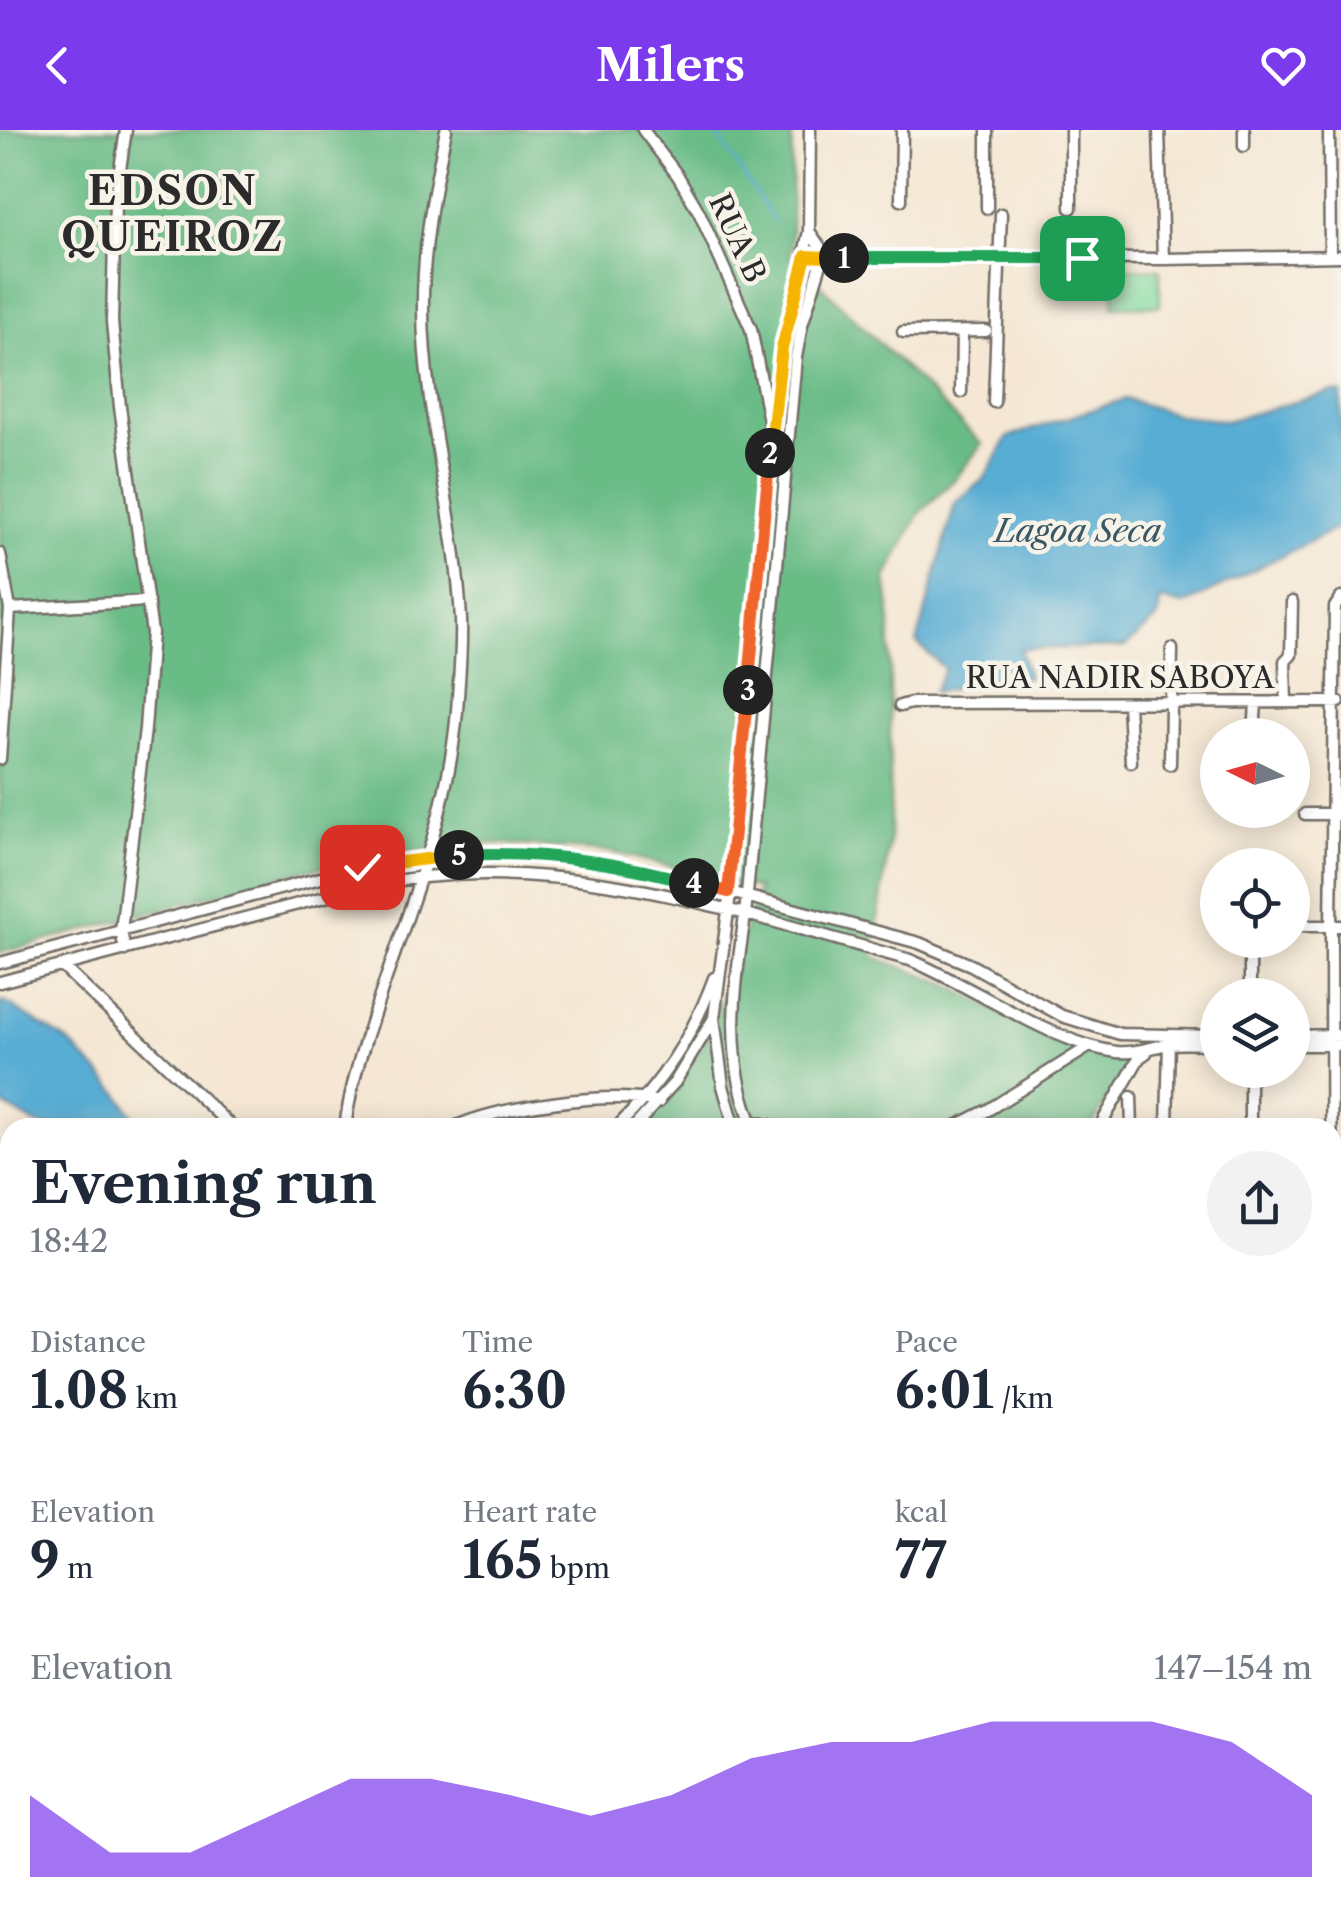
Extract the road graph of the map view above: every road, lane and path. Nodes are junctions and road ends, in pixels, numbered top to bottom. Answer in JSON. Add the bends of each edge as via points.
{"nodes":[{"id":1,"x":126,"y":130,"type":"edge"},
{"id":2,"x":446,"y":130,"type":"edge"},
{"id":3,"x":643,"y":130,"type":"edge"},
{"id":4,"x":810,"y":130,"type":"edge"},
{"id":5,"x":902,"y":130,"type":"edge"},
{"id":6,"x":986,"y":130,"type":"edge"},
{"id":7,"x":1072,"y":130,"type":"edge"},
{"id":8,"x":1159,"y":130,"type":"edge"},
{"id":9,"x":1244,"y":130,"type":"edge"},
{"id":10,"x":1329,"y":130,"type":"edge"},
{"id":11,"x":1244,"y":146,"type":"dead end"},
{"id":12,"x":902,"y":200,"type":"dead end"},
{"id":13,"x":987,"y":208,"type":"dead end"},
{"id":14,"x":1071,"y":208,"type":"dead end"},
{"id":15,"x":1001,"y":214,"type":"dead end"},
{"id":16,"x":809,"y":231,"type":"junction"},
{"id":17,"x":806,"y":256,"type":"junction"},
{"id":18,"x":1335,"y":256,"type":"edge"},
{"id":19,"x":823,"y":258,"type":"junction"},
{"id":20,"x":1000,"y":258,"type":"junction"},
{"id":21,"x":1163,"y":259,"type":"junction"},
{"id":22,"x":903,"y":332,"type":"dead end"},
{"id":23,"x":962,"y":332,"type":"junction"},
{"id":24,"x":990,"y":334,"type":"junction"},
{"id":25,"x":960,"y":392,"type":"dead end"},
{"id":26,"x":994,"y":402,"type":"dead end"},
{"id":27,"x":772,"y":437,"type":"junction"},
{"id":28,"x":0,"y":554,"type":"edge"},
{"id":29,"x":148,"y":601,"type":"junction"},
{"id":30,"x":1292,"y":602,"type":"dead end"},
{"id":31,"x":1338,"y":602,"type":"edge"},
{"id":32,"x":10,"y":609,"type":"junction"},
{"id":33,"x":1172,"y":648,"type":"dead end"},
{"id":34,"x":1128,"y":702,"type":"junction"},
{"id":35,"x":1173,"y":702,"type":"junction"},
{"id":36,"x":1286,"y":702,"type":"junction"},
{"id":37,"x":1338,"y":702,"type":"edge"},
{"id":38,"x":1256,"y":703,"type":"junction"},
{"id":39,"x":900,"y":706,"type":"dead end"},
{"id":40,"x":1255,"y":718,"type":"edge"},
{"id":41,"x":0,"y":759,"type":"edge"},
{"id":42,"x":1131,"y":762,"type":"dead end"},
{"id":43,"x":1170,"y":764,"type":"dead end"},
{"id":44,"x":1310,"y":814,"type":"edge"},
{"id":45,"x":1338,"y":814,"type":"edge"},
{"id":46,"x":429,"y":857,"type":"junction"},
{"id":47,"x":421,"y":876,"type":"junction"},
{"id":48,"x":728,"y":892,"type":"junction"},
{"id":49,"x":745,"y":896,"type":"junction"},
{"id":50,"x":728,"y":911,"type":"junction"},
{"id":51,"x":745,"y":916,"type":"junction"},
{"id":52,"x":1310,"y":926,"type":"edge"},
{"id":53,"x":1336,"y":926,"type":"edge"},
{"id":54,"x":122,"y":931,"type":"junction"},
{"id":55,"x":124,"y":950,"type":"junction"},
{"id":56,"x":722,"y":958,"type":"junction"},
{"id":57,"x":0,"y":964,"type":"edge"},
{"id":58,"x":62,"y":966,"type":"junction"},
{"id":59,"x":0,"y":982,"type":"edge"},
{"id":60,"x":714,"y":1018,"type":"junction"},
{"id":61,"x":1200,"y":1037,"type":"edge"},
{"id":62,"x":1310,"y":1038,"type":"edge"},
{"id":63,"x":1166,"y":1039,"type":"junction"},
{"id":64,"x":1336,"y":1040,"type":"edge"},
{"id":65,"x":1200,"y":1042,"type":"edge"},
{"id":66,"x":1310,"y":1042,"type":"edge"},
{"id":67,"x":1090,"y":1046,"type":"junction"},
{"id":68,"x":1151,"y":1050,"type":"junction"},
{"id":69,"x":1250,"y":1088,"type":"edge"},
{"id":70,"x":1132,"y":1096,"type":"dead end"},
{"id":71,"x":646,"y":1099,"type":"junction"},
{"id":72,"x":658,"y":1102,"type":"junction"},
{"id":73,"x":222,"y":1118,"type":"edge"},
{"id":74,"x":347,"y":1118,"type":"edge"},
{"id":75,"x":488,"y":1118,"type":"edge"},
{"id":76,"x":626,"y":1118,"type":"edge"},
{"id":77,"x":643,"y":1118,"type":"edge"},
{"id":78,"x":732,"y":1118,"type":"edge"},
{"id":79,"x":750,"y":1118,"type":"edge"},
{"id":80,"x":971,"y":1118,"type":"edge"},
{"id":81,"x":1105,"y":1118,"type":"edge"},
{"id":82,"x":1132,"y":1118,"type":"edge"},
{"id":83,"x":1167,"y":1118,"type":"edge"},
{"id":84,"x":1250,"y":1118,"type":"edge"},
{"id":85,"x":1336,"y":1118,"type":"edge"}],
"edges":[{"from":1,"to":29,"type":"street","via":[[115,200],[112,322]]},
{"from":2,"to":46,"type":"street","via":[[423,311],[461,647],[450,770]]},
{"from":3,"to":27,"type":"street","name":"RUA B","via":[[699,212],[751,329]]},
{"from":4,"to":16,"type":"street"},
{"from":5,"to":12,"type":"street"},
{"from":6,"to":13,"type":"street"},
{"from":7,"to":14,"type":"street"},
{"from":8,"to":21,"type":"street"},
{"from":9,"to":11,"type":"street"},
{"from":10,"to":18,"type":"street"},
{"from":15,"to":20,"type":"street"},
{"from":16,"to":17,"type":"street"},
{"from":16,"to":19,"type":"street"},
{"from":17,"to":19,"type":"street"},
{"from":17,"to":27,"type":"street","via":[[782,348]]},
{"from":18,"to":21,"type":"street"},
{"from":19,"to":20,"type":"street"},
{"from":19,"to":49,"type":"street","via":[[796,357]]},
{"from":20,"to":21,"type":"street"},
{"from":20,"to":24,"type":"street"},
{"from":22,"to":23,"type":"street"},
{"from":23,"to":24,"type":"street"},
{"from":23,"to":25,"type":"street"},
{"from":24,"to":26,"type":"street"},
{"from":27,"to":48,"type":"street"},
{"from":28,"to":32,"type":"street"},
{"from":29,"to":32,"type":"street"},
{"from":29,"to":54,"type":"street","via":[[150,678]]},
{"from":30,"to":36,"type":"street"},
{"from":31,"to":37,"type":"street"},
{"from":32,"to":41,"type":"street"},
{"from":33,"to":35,"type":"street"},
{"from":34,"to":35,"type":"street","name":"RUA NADIR SABOYA"},
{"from":34,"to":39,"type":"street","name":"RUA NADIR SABOYA"},
{"from":34,"to":42,"type":"street"},
{"from":35,"to":38,"type":"street","name":"RUA NADIR SABOYA"},
{"from":35,"to":43,"type":"street"},
{"from":36,"to":37,"type":"street","name":"RUA NADIR SABOYA"},
{"from":36,"to":38,"type":"street","name":"RUA NADIR SABOYA"},
{"from":37,"to":45,"type":"street"},
{"from":38,"to":40,"type":"street"},
{"from":44,"to":45,"type":"street"},
{"from":45,"to":53,"type":"street"},
{"from":46,"to":47,"type":"street"},
{"from":46,"to":48,"type":"street","via":[[587,859]]},
{"from":46,"to":54,"type":"street","via":[[362,867]]},
{"from":47,"to":50,"type":"street","via":[[493,872],[584,879]]},
{"from":47,"to":55,"type":"street"},
{"from":47,"to":74,"type":"street"},
{"from":48,"to":49,"type":"street"},
{"from":48,"to":50,"type":"street"},
{"from":49,"to":51,"type":"street"},
{"from":49,"to":63,"type":"street","via":[[919,943],[1062,1016],[1127,1036]]},
{"from":50,"to":51,"type":"street"},
{"from":50,"to":56,"type":"street"},
{"from":51,"to":67,"type":"street","via":[[910,960]]},
{"from":51,"to":79,"type":"street","via":[[732,1024]]},
{"from":52,"to":53,"type":"street"},
{"from":53,"to":64,"type":"street"},
{"from":54,"to":55,"type":"street"},
{"from":54,"to":57,"type":"street"},
{"from":55,"to":58,"type":"street"},
{"from":56,"to":60,"type":"street"},
{"from":56,"to":71,"type":"street","via":[[684,1048]]},
{"from":58,"to":59,"type":"street"},
{"from":58,"to":73,"type":"street"},
{"from":60,"to":72,"type":"street"},
{"from":60,"to":78,"type":"street"},
{"from":61,"to":63,"type":"street"},
{"from":62,"to":64,"type":"street"},
{"from":63,"to":65,"type":"street"},
{"from":63,"to":68,"type":"street"},
{"from":63,"to":83,"type":"street"},
{"from":64,"to":66,"type":"street"},
{"from":64,"to":85,"type":"street"},
{"from":67,"to":68,"type":"street"},
{"from":67,"to":80,"type":"street"},
{"from":68,"to":81,"type":"street"},
{"from":69,"to":84,"type":"street"},
{"from":70,"to":82,"type":"street"},
{"from":71,"to":72,"type":"street"},
{"from":71,"to":75,"type":"street","via":[[530,1106]]},
{"from":71,"to":76,"type":"street"},
{"from":72,"to":77,"type":"street"}]}
